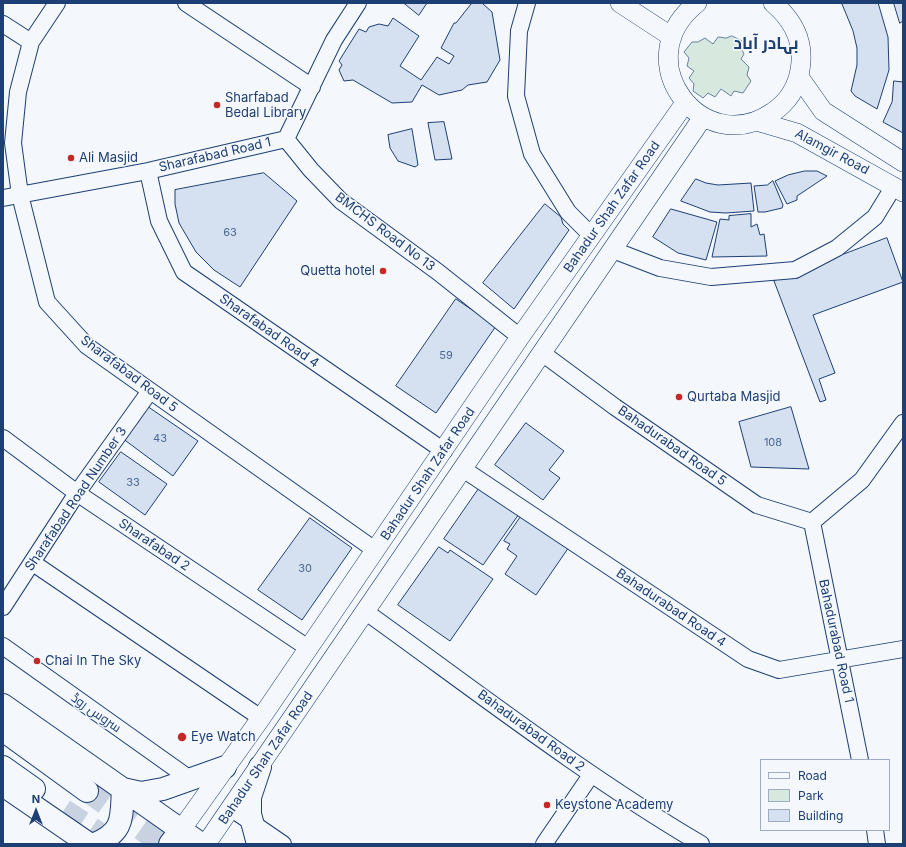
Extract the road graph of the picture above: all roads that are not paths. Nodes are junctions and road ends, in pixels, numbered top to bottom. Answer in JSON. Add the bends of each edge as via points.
{"nodes":[{"id":1,"x":57,"y":3,"type":"edge"},
{"id":2,"x":186,"y":3,"type":"edge"},
{"id":3,"x":358,"y":3,"type":"edge"},
{"id":4,"x":527,"y":3,"type":"edge"},
{"id":5,"x":620,"y":3,"type":"edge"},
{"id":6,"x":773,"y":3,"type":"edge"},
{"id":7,"x":797,"y":3,"type":"edge"},
{"id":8,"x":688,"y":5,"type":"edge"},
{"id":9,"x":3,"y":24,"type":"edge"},
{"id":10,"x":794,"y":27,"type":"junction"},
{"id":11,"x":672,"y":37,"type":"junction"},
{"id":12,"x":32,"y":42,"type":"junction"},
{"id":13,"x":799,"y":77,"type":"junction"},
{"id":14,"x":312,"y":87,"type":"junction"},
{"id":15,"x":685,"y":103,"type":"junction"},
{"id":16,"x":703,"y":117,"type":"junction"},
{"id":17,"x":756,"y":121,"type":"junction"},
{"id":18,"x":286,"y":139,"type":"junction"},
{"id":19,"x":903,"y":162,"type":"edge"},
{"id":20,"x":148,"y":171,"type":"junction"},
{"id":21,"x":899,"y":189,"type":"edge"},
{"id":22,"x":20,"y":195,"type":"junction"},
{"id":23,"x":3,"y":198,"type":"edge"},
{"id":24,"x":592,"y":236,"type":"junction"},
{"id":25,"x":613,"y":250,"type":"junction"},
{"id":26,"x":520,"y":338,"type":"junction"},
{"id":27,"x":542,"y":353,"type":"junction"},
{"id":28,"x":150,"y":391,"type":"junction"},
{"id":29,"x":903,"y":423,"type":"edge"},
{"id":30,"x":3,"y":438,"type":"edge"},
{"id":31,"x":444,"y":451,"type":"junction"},
{"id":32,"x":463,"y":469,"type":"junction"},
{"id":33,"x":77,"y":493,"type":"junction"},
{"id":34,"x":812,"y":522,"type":"junction"},
{"id":35,"x":375,"y":550,"type":"junction"},
{"id":36,"x":32,"y":564,"type":"junction"},
{"id":37,"x":3,"y":607,"type":"edge"},
{"id":38,"x":366,"y":612,"type":"junction"},
{"id":39,"x":3,"y":646,"type":"edge"},
{"id":40,"x":308,"y":648,"type":"junction"},
{"id":41,"x":903,"y":649,"type":"edge"},
{"id":42,"x":840,"y":660,"type":"junction"},
{"id":43,"x":3,"y":705,"type":"edge"},
{"id":44,"x":261,"y":718,"type":"junction"},
{"id":45,"x":3,"y":730,"type":"edge"},
{"id":46,"x":860,"y":759,"type":"edge"},
{"id":47,"x":3,"y":767,"type":"edge"},
{"id":48,"x":225,"y":767,"type":"junction"},
{"id":49,"x":260,"y":767,"type":"junction"},
{"id":50,"x":591,"y":775,"type":"junction"},
{"id":51,"x":190,"y":779,"type":"junction"},
{"id":52,"x":3,"y":785,"type":"edge"},
{"id":53,"x":123,"y":789,"type":"junction"},
{"id":54,"x":88,"y":791,"type":"tunnel mouth"},
{"id":55,"x":232,"y":809,"type":"junction"},
{"id":56,"x":64,"y":810,"type":"tunnel mouth"},
{"id":57,"x":253,"y":823,"type":"junction"},
{"id":58,"x":874,"y":831,"type":"edge"},
{"id":59,"x":175,"y":837,"type":"edge"},
{"id":60,"x":89,"y":844,"type":"edge"},
{"id":61,"x":201,"y":844,"type":"edge"},
{"id":62,"x":206,"y":844,"type":"edge"},
{"id":63,"x":258,"y":844,"type":"edge"},
{"id":64,"x":283,"y":844,"type":"edge"},
{"id":65,"x":544,"y":844,"type":"edge"},
{"id":66,"x":701,"y":844,"type":"edge"},
{"id":67,"x":877,"y":844,"type":"edge"}],
"edges":[{"from":1,"to":12,"type":"street","name":"Sharafabad Road 5"},
{"from":2,"to":14,"type":"street"},
{"from":3,"to":14,"type":"street","via":[[334,40]]},
{"from":4,"to":24,"type":"street","via":[[519,31],[516,96],[532,154],[568,212]]},
{"from":5,"to":11,"type":"street"},
{"from":6,"to":10,"type":"street"},
{"from":7,"to":10,"type":"street"},
{"from":8,"to":11,"type":"street"},
{"from":9,"to":12,"type":"street"},
{"from":10,"to":13,"type":"street","via":[[800,43],[802,60]]},
{"from":11,"to":15,"type":"street","via":[[668,48],[668,67],[674,86]]},
{"from":12,"to":22,"type":"street","name":"Sharafabad Road 5","via":[[18,92],[13,143]]},
{"from":13,"to":17,"type":"street","via":[[783,104],[768,116]]},
{"from":13,"to":19,"type":"street","name":"Alamgir Road","via":[[823,111]]},
{"from":14,"to":18,"type":"street"},
{"from":15,"to":16,"type":"street"},
{"from":15,"to":24,"type":"street","name":"Bahadur Shah Zafar Road"},
{"from":16,"to":17,"type":"street","via":[[721,123],[739,124]]},
{"from":16,"to":25,"type":"street","name":"Bahadur Shah Zafar Road"},
{"from":17,"to":21,"type":"street","name":"Alamgir Road","via":[[797,133]]},
{"from":18,"to":20,"type":"street","name":"Sharafabad Road 1"},
{"from":18,"to":26,"type":"street","name":"BMCHS Road No 13","via":[[341,201],[438,272]]},
{"from":20,"to":22,"type":"street","name":"Sharafabad Road 1"},
{"from":20,"to":31,"type":"street","name":"Sharafabad Road 4","via":[[159,221],[184,272]]},
{"from":21,"to":25,"type":"street","via":[[876,217],[837,248],[795,270],[711,277],[660,268]]},
{"from":22,"to":23,"type":"street","name":"Sharafabad Road 1"},
{"from":22,"to":28,"type":"street","name":"Sharafabad Road 5","via":[[47,302],[88,346]]},
{"from":24,"to":26,"type":"street","name":"Bahadur Shah Zafar Road"},
{"from":25,"to":27,"type":"street","name":"Bahadur Shah Zafar Road"},
{"from":26,"to":31,"type":"street","name":"Bahadur Shah Zafar Road"},
{"from":27,"to":32,"type":"street","name":"Bahadur Shah Zafar Road"},
{"from":27,"to":34,"type":"street","name":"Bahadurabad Road 5","via":[[757,505]]},
{"from":28,"to":33,"type":"street","name":"Sharafabad Road Number 3"},
{"from":28,"to":35,"type":"street","name":"Sharafabad Road 5"},
{"from":29,"to":34,"type":"street","via":[[862,480]]},
{"from":30,"to":33,"type":"street","name":"Sharafabad 2"},
{"from":31,"to":35,"type":"street","name":"Bahadur Shah Zafar Road"},
{"from":32,"to":38,"type":"street","name":"Bahadur Shah Zafar Road"},
{"from":32,"to":42,"type":"street","name":"Bahadurabad Road 4","via":[[748,659],[779,670]]},
{"from":33,"to":36,"type":"street","name":"Sharafabad Road Number 3"},
{"from":33,"to":40,"type":"street","name":"Sharafabad 2"},
{"from":34,"to":42,"type":"street","name":"Bahadurabad Road 1"},
{"from":35,"to":40,"type":"street","name":"Bahadur Shah Zafar Road"},
{"from":36,"to":37,"type":"street","name":"Sharafabad Road Number 3"},
{"from":36,"to":44,"type":"street"},
{"from":38,"to":49,"type":"street","name":"Bahadur Shah Zafar Road"},
{"from":38,"to":50,"type":"street","name":"Bahadurabad Road 2"},
{"from":39,"to":51,"type":"street","name":"سروس روڈ"},
{"from":40,"to":44,"type":"street","name":"Bahadur Shah Zafar Road"},
{"from":41,"to":42,"type":"street","name":"Bahadurabad Road 4"},
{"from":42,"to":46,"type":"street","name":"Bahadurabad Road 1"},
{"from":43,"to":53,"type":"main road"},
{"from":44,"to":48,"type":"street","name":"Bahadur Shah Zafar Road"},
{"from":45,"to":54,"type":"main road"},
{"from":47,"to":56,"type":"main road"},
{"from":48,"to":51,"type":"main road"},
{"from":48,"to":59,"type":"street","name":"Bahadur Shah Zafar Road"},
{"from":49,"to":55,"type":"street","name":"Bahadur Shah Zafar Road"},
{"from":49,"to":57,"type":"main road","via":[[250,797]]},
{"from":50,"to":65,"type":"street"},
{"from":50,"to":66,"type":"street","name":"Bahadurabad Road 2"},
{"from":51,"to":53,"type":"main road","via":[[163,789],[141,793]]},
{"from":52,"to":60,"type":"main road"},
{"from":53,"to":59,"type":"main road"},
{"from":53,"to":60,"type":"main road","via":[[118,828],[109,838]]},
{"from":55,"to":57,"type":"street"},
{"from":55,"to":62,"type":"street","name":"Bahadur Shah Zafar Road"},
{"from":57,"to":63,"type":"main road"},
{"from":57,"to":64,"type":"street"},
{"from":58,"to":67,"type":"street"},
{"from":59,"to":61,"type":"main road"}]}
